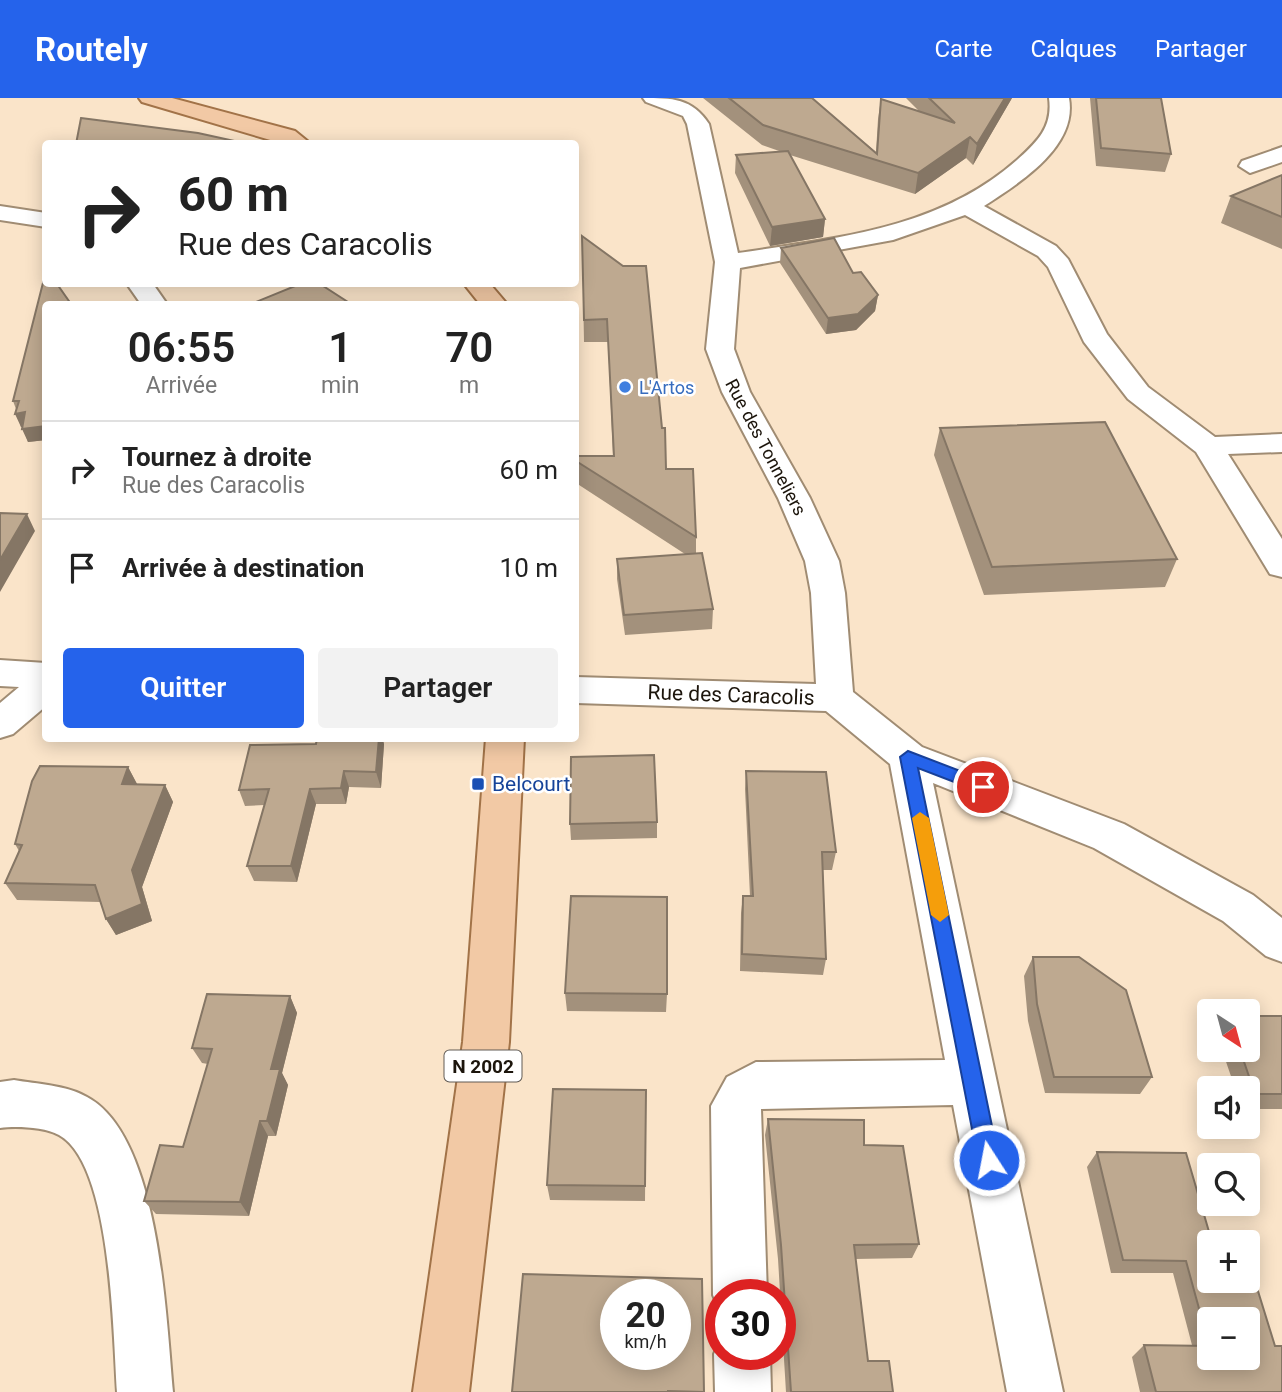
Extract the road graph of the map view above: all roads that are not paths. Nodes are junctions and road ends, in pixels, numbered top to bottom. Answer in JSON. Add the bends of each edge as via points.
{"nodes":[{"id":1,"x":149,"y":98,"type":"edge"},
{"id":2,"x":653,"y":98,"type":"edge"},
{"id":3,"x":1059,"y":98,"type":"edge"},
{"id":4,"x":294,"y":140,"type":"edge"},
{"id":5,"x":1282,"y":154,"type":"edge"},
{"id":6,"x":1250,"y":166,"type":"dead end"},
{"id":7,"x":968,"y":207,"type":"junction"},
{"id":8,"x":0,"y":213,"type":"edge"},
{"id":9,"x":42,"y":219,"type":"edge"},
{"id":10,"x":729,"y":262,"type":"junction"},
{"id":11,"x":480,"y":287,"type":"edge"},
{"id":12,"x":491,"y":301,"type":"edge"},
{"id":13,"x":1282,"y":443,"type":"edge"},
{"id":14,"x":1208,"y":446,"type":"junction"},
{"id":15,"x":1282,"y":566,"type":"edge"},
{"id":16,"x":0,"y":673,"type":"edge"},
{"id":17,"x":42,"y":676,"type":"edge"},
{"id":18,"x":42,"y":688,"type":"edge"},
{"id":19,"x":579,"y":690,"type":"edge"},
{"id":20,"x":835,"y":698,"type":"junction"},
{"id":21,"x":0,"y":724,"type":"edge"},
{"id":22,"x":505,"y":742,"type":"edge"},
{"id":23,"x":908,"y":757,"type":"junction"},
{"id":24,"x":1282,"y":943,"type":"edge"},
{"id":25,"x":973,"y":1082,"type":"junction"},
{"id":26,"x":0,"y":1105,"type":"edge"},
{"id":27,"x":740,"y":1279,"type":"edge"},
{"id":28,"x":742,"y":1370,"type":"edge"},
{"id":29,"x":145,"y":1392,"type":"edge"},
{"id":30,"x":441,"y":1392,"type":"edge"},
{"id":31,"x":743,"y":1392,"type":"edge"},
{"id":32,"x":1035,"y":1392,"type":"edge"}],
"edges":[{"from":1,"to":4,"type":"main road"},
{"from":2,"to":10,"type":"street","name":"Rue des Tonneliers","via":[[691,112],[698,124]]},
{"from":3,"to":7,"type":"street","via":[[1063,116],[1052,137],[1001,186]]},
{"from":5,"to":6,"type":"street"},
{"from":7,"to":10,"type":"street","via":[[924,224],[843,243]]},
{"from":7,"to":14,"type":"street","via":[[1047,251],[1059,264],[1094,337],[1138,393]]},
{"from":8,"to":9,"type":"street"},
{"from":10,"to":20,"type":"street","name":"Rue des Tonneliers","via":[[720,349],[736,392],[794,498],[822,561]]},
{"from":11,"to":12,"type":"main road"},
{"from":13,"to":14,"type":"street"},
{"from":14,"to":15,"type":"street"},
{"from":16,"to":17,"type":"street"},
{"from":18,"to":21,"type":"street"},
{"from":19,"to":20,"type":"street","name":"Rue des Caracolis"},
{"from":20,"to":23,"type":"street","name":"Rue des Caracolis"},
{"from":22,"to":30,"type":"main road","number":"N 2002","via":[[486,1042]]},
{"from":23,"to":24,"type":"street","name":"Rue des Caracolis","via":[[1109,836],[1238,908]]},
{"from":23,"to":25,"type":"street"},
{"from":25,"to":27,"type":"street","via":[[756,1085],[744,1093],[735,1106]]},
{"from":25,"to":32,"type":"street"},
{"from":26,"to":29,"type":"street","via":[[14,1103],[72,1114],[106,1149],[133,1245]]},
{"from":28,"to":31,"type":"street"}]}
